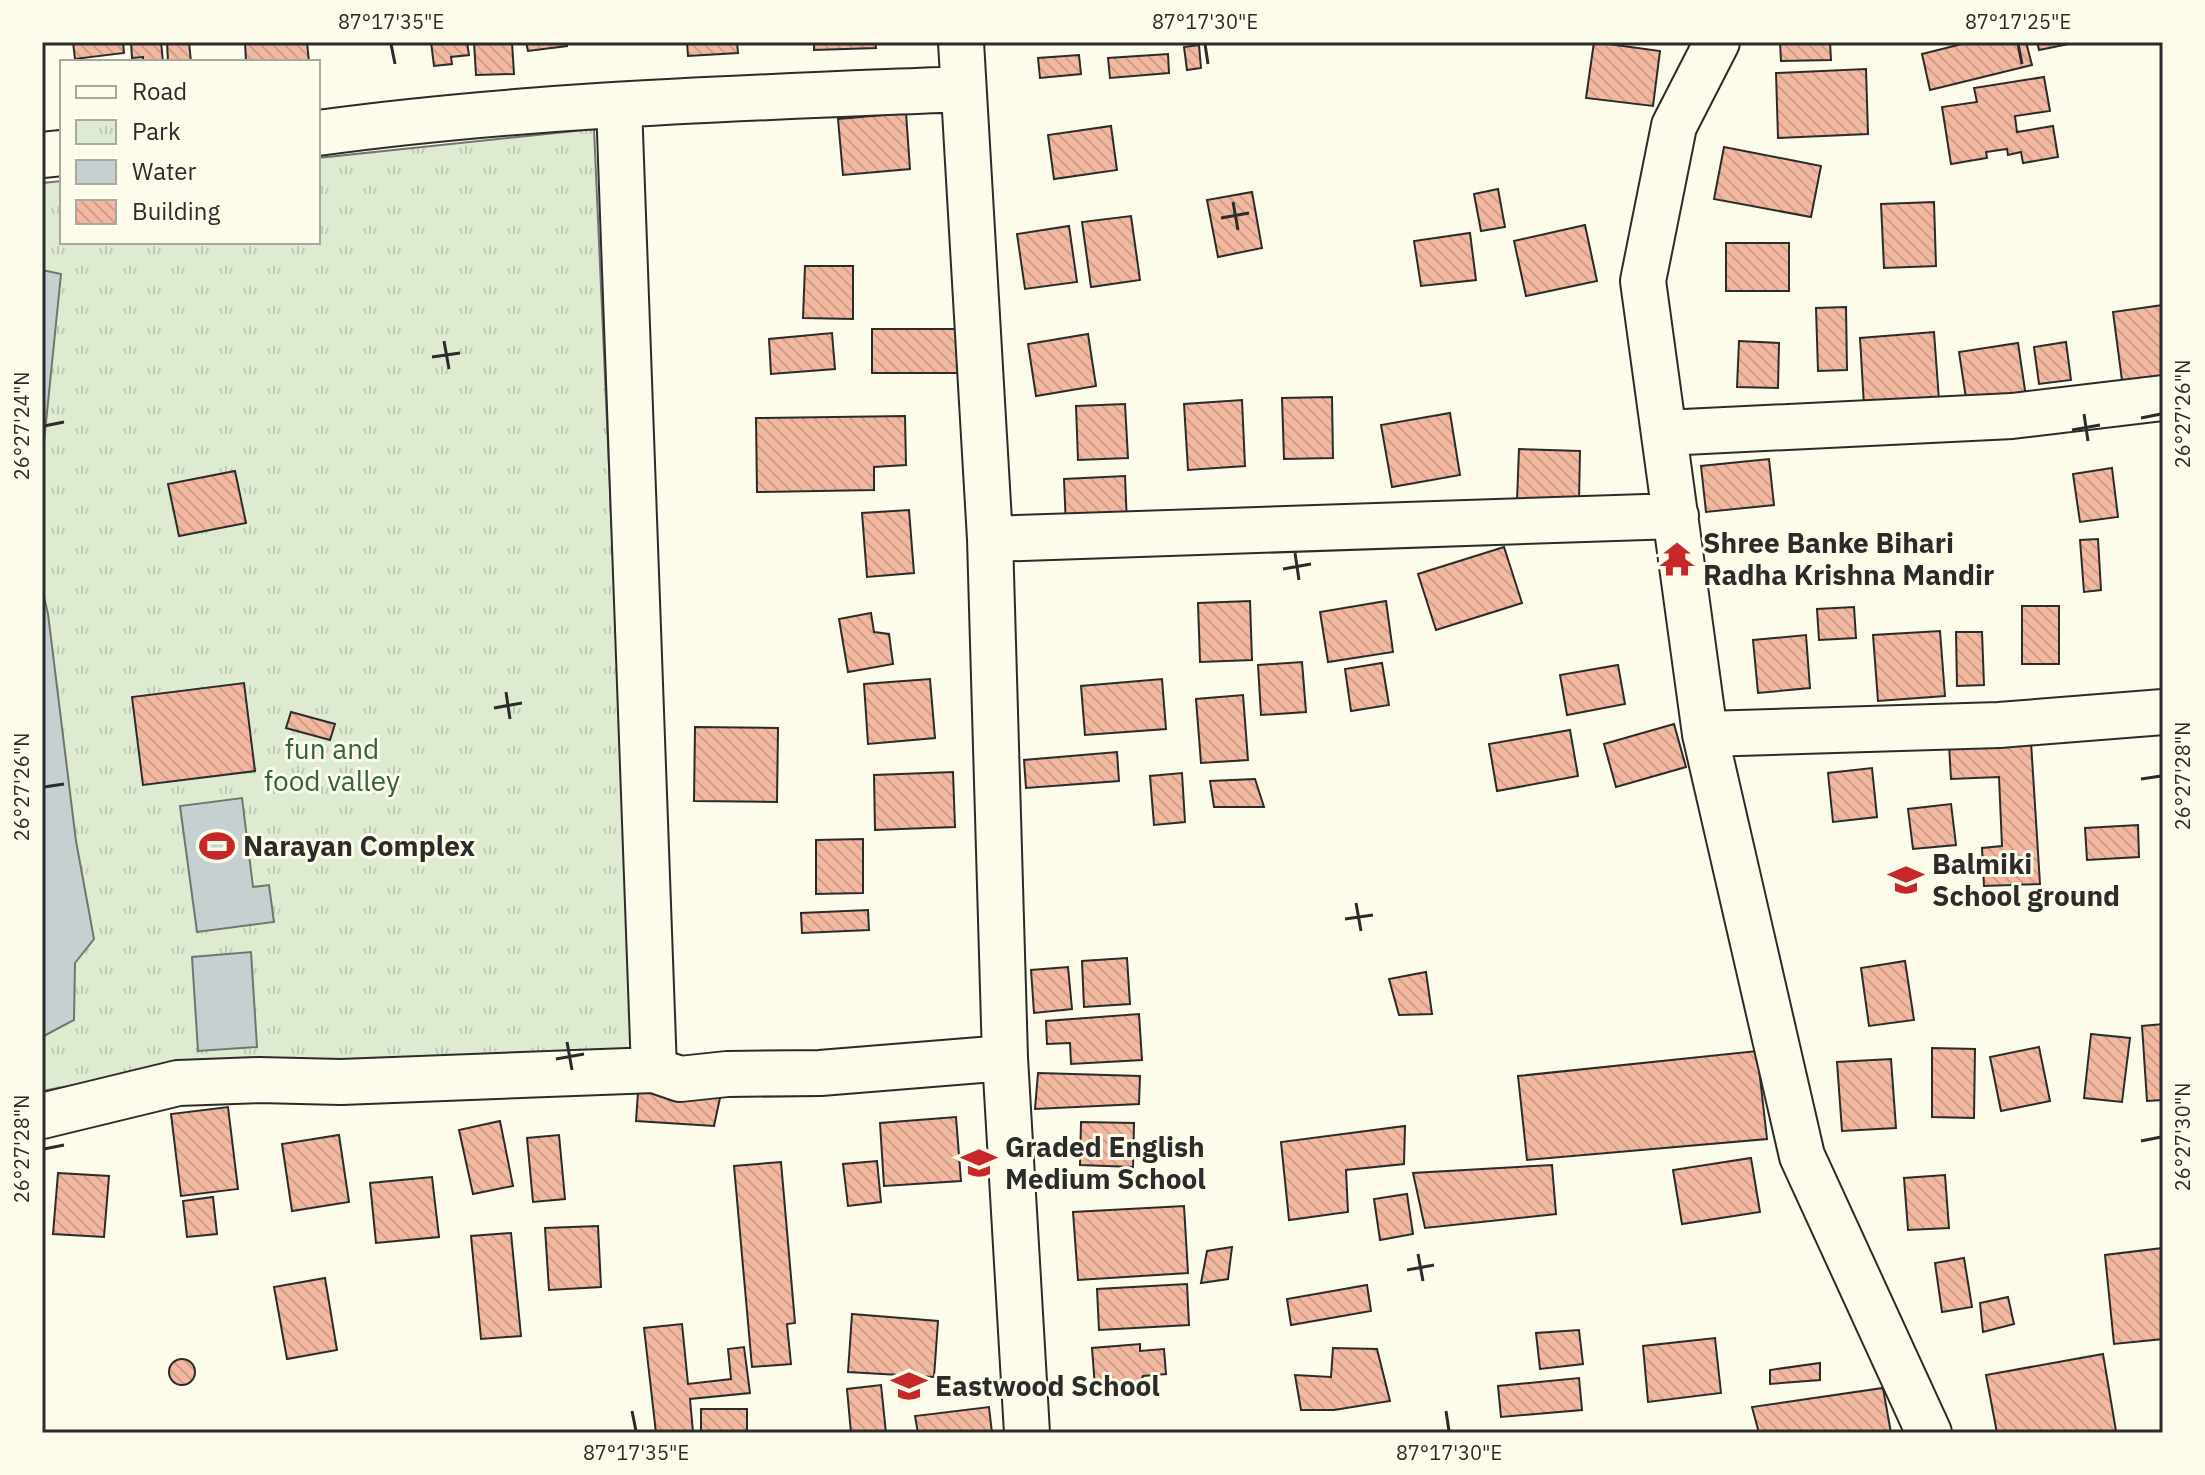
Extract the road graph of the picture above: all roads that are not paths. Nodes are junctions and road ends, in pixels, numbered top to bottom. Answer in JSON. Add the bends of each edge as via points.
{"nodes":[{"id":1,"x":961,"y":42,"type":"edge"},
{"id":2,"x":1717,"y":42,"type":"edge"},
{"id":3,"x":963,"y":89,"type":"junction"},
{"id":4,"x":619,"y":105,"type":"junction"},
{"id":5,"x":320,"y":133,"type":"edge"},
{"id":6,"x":2163,"y":398,"type":"edge"},
{"id":7,"x":1664,"y":433,"type":"junction"},
{"id":8,"x":1676,"y":516,"type":"junction"},
{"id":9,"x":990,"y":539,"type":"junction"},
{"id":10,"x":2163,"y":712,"type":"edge"},
{"id":11,"x":1705,"y":734,"type":"junction"},
{"id":12,"x":1005,"y":1058,"type":"junction"},
{"id":13,"x":654,"y":1070,"type":"junction"},
{"id":14,"x":42,"y":1116,"type":"edge"},
{"id":15,"x":1027,"y":1433,"type":"edge"},
{"id":16,"x":1929,"y":1433,"type":"edge"}],
"edges":[{"from":1,"to":3,"type":"street"},
{"from":2,"to":7,"type":"street","via":[[1674,126],[1643,281]]},
{"from":3,"to":4,"type":"street"},
{"from":3,"to":9,"type":"street"},
{"from":4,"to":5,"type":"street"},
{"from":4,"to":13,"type":"street"},
{"from":6,"to":7,"type":"street","via":[[2012,416]]},
{"from":7,"to":8,"type":"street"},
{"from":8,"to":9,"type":"street"},
{"from":8,"to":11,"type":"street"},
{"from":9,"to":12,"type":"street"},
{"from":10,"to":11,"type":"street","via":[[1999,725]]},
{"from":11,"to":16,"type":"street","via":[[1802,1156]]},
{"from":12,"to":13,"type":"street","via":[[680,1079]]},
{"from":12,"to":15,"type":"street"},
{"from":13,"to":14,"type":"street","via":[[178,1083]]}]}
